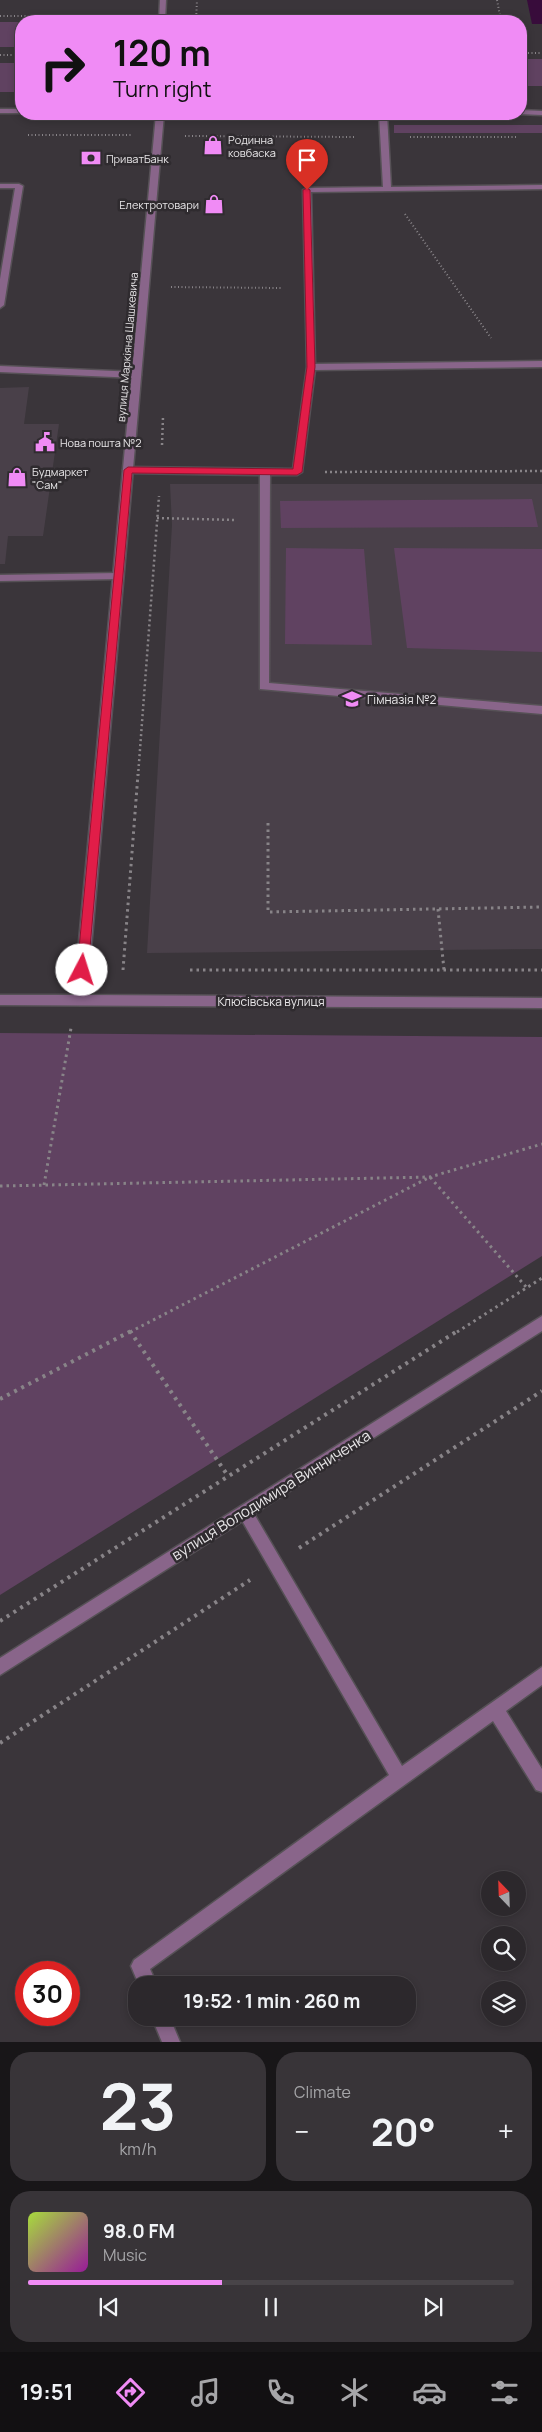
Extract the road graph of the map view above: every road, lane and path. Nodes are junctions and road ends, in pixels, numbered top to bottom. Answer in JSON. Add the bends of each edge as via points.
{"nodes":[{"id":1,"x":163,"y":0,"type":"edge"},
{"id":2,"x":197,"y":0,"type":"edge"},
{"id":3,"x":497,"y":0,"type":"edge"},
{"id":4,"x":162,"y":15,"type":"edge"},
{"id":5,"x":196,"y":15,"type":"edge"},
{"id":6,"x":500,"y":15,"type":"edge"},
{"id":7,"x":0,"y":16,"type":"edge"},
{"id":8,"x":15,"y":16,"type":"edge"},
{"id":9,"x":527,"y":53,"type":"edge"},
{"id":10,"x":542,"y":53,"type":"edge"},
{"id":11,"x":0,"y":55,"type":"edge"},
{"id":12,"x":15,"y":55,"type":"edge"},
{"id":13,"x":0,"y":111,"type":"edge"},
{"id":14,"x":15,"y":111,"type":"edge"},
{"id":15,"x":527,"y":112,"type":"edge"},
{"id":16,"x":542,"y":112,"type":"edge"},
{"id":17,"x":159,"y":120,"type":"edge"},
{"id":18,"x":383,"y":120,"type":"edge"},
{"id":19,"x":19,"y":135,"type":"dead end"},
{"id":20,"x":157,"y":137,"type":"junction"},
{"id":21,"x":383,"y":137,"type":"junction"},
{"id":22,"x":522,"y":137,"type":"dead end"},
{"id":23,"x":0,"y":186,"type":"edge"},
{"id":24,"x":542,"y":187,"type":"edge"},
{"id":25,"x":387,"y":189,"type":"junction"},
{"id":26,"x":2,"y":286,"type":"edge"},
{"id":27,"x":309,"y":289,"type":"junction"},
{"id":28,"x":170,"y":296,"type":"dead end"},
{"id":29,"x":0,"y":305,"type":"edge"},
{"id":30,"x":542,"y":364,"type":"edge"},
{"id":31,"x":510,"y":365,"type":"junction"},
{"id":32,"x":311,"y":367,"type":"junction"},
{"id":33,"x":0,"y":369,"type":"edge"},
{"id":34,"x":137,"y":375,"type":"junction"},
{"id":35,"x":164,"y":412,"type":"dead end"},
{"id":36,"x":128,"y":470,"type":"junction"},
{"id":37,"x":160,"y":470,"type":"junction"},
{"id":38,"x":542,"y":471,"type":"edge"},
{"id":39,"x":265,"y":472,"type":"junction"},
{"id":40,"x":297,"y":472,"type":"junction"},
{"id":41,"x":157,"y":518,"type":"junction"},
{"id":42,"x":265,"y":521,"type":"junction"},
{"id":43,"x":118,"y":576,"type":"junction"},
{"id":44,"x":0,"y":578,"type":"edge"},
{"id":45,"x":542,"y":710,"type":"edge"},
{"id":46,"x":268,"y":823,"type":"dead end"},
{"id":47,"x":542,"y":907,"type":"edge"},
{"id":48,"x":438,"y":909,"type":"junction"},
{"id":49,"x":82,"y":970,"type":"junction"},
{"id":50,"x":123,"y":970,"type":"junction"},
{"id":51,"x":132,"y":970,"type":"dead end"},
{"id":52,"x":181,"y":970,"type":"dead end"},
{"id":53,"x":444,"y":970,"type":"junction"},
{"id":54,"x":542,"y":970,"type":"edge"},
{"id":55,"x":0,"y":1000,"type":"edge"},
{"id":56,"x":80,"y":1001,"type":"junction"},
{"id":57,"x":542,"y":1002,"type":"edge"},
{"id":58,"x":71,"y":1025,"type":"dead end"},
{"id":59,"x":542,"y":1144,"type":"edge"},
{"id":60,"x":430,"y":1177,"type":"junction"},
{"id":61,"x":44,"y":1185,"type":"junction"},
{"id":62,"x":0,"y":1186,"type":"edge"},
{"id":63,"x":542,"y":1278,"type":"edge"},
{"id":64,"x":527,"y":1288,"type":"junction"},
{"id":65,"x":542,"y":1323,"type":"edge"},
{"id":66,"x":130,"y":1331,"type":"junction"},
{"id":67,"x":0,"y":1399,"type":"edge"},
{"id":68,"x":228,"y":1476,"type":"junction"},
{"id":69,"x":245,"y":1512,"type":"junction"},
{"id":70,"x":0,"y":1621,"type":"edge"},
{"id":71,"x":0,"y":1667,"type":"edge"},
{"id":72,"x":542,"y":1675,"type":"edge"},
{"id":73,"x":495,"y":1709,"type":"junction"},
{"id":74,"x":400,"y":1778,"type":"junction"},
{"id":75,"x":542,"y":1784,"type":"edge"},
{"id":76,"x":144,"y":1976,"type":"edge"},
{"id":77,"x":164,"y":2026,"type":"edge"},
{"id":78,"x":171,"y":2042,"type":"edge"}],
"edges":[{"from":1,"to":4,"type":"street"},
{"from":2,"to":5,"type":"path"},
{"from":3,"to":6,"type":"path"},
{"from":7,"to":8,"type":"path"},
{"from":9,"to":10,"type":"path"},
{"from":11,"to":12,"type":"path"},
{"from":13,"to":14,"type":"street"},
{"from":15,"to":16,"type":"street"},
{"from":17,"to":20,"type":"street","name":"вулиця Маркіяна Шашкевича"},
{"from":18,"to":21,"type":"street"},
{"from":19,"to":20,"type":"path"},
{"from":20,"to":21,"type":"path"},
{"from":20,"to":34,"type":"street","name":"вулиця Маркіяна Шашкевича"},
{"from":21,"to":22,"type":"path"},
{"from":21,"to":25,"type":"street"},
{"from":23,"to":26,"type":"street","via":[[19,186]]},
{"from":24,"to":25,"type":"street"},
{"from":25,"to":27,"type":"street","via":[[307,190]]},
{"from":25,"to":31,"type":"path"},
{"from":26,"to":29,"type":"street"},
{"from":27,"to":28,"type":"path","via":[[170,286]]},
{"from":27,"to":32,"type":"street"},
{"from":30,"to":31,"type":"street"},
{"from":31,"to":32,"type":"street"},
{"from":32,"to":40,"type":"street"},
{"from":33,"to":34,"type":"street"},
{"from":34,"to":36,"type":"street","name":"вулиця Маркіяна Шашкевича"},
{"from":35,"to":37,"type":"path"},
{"from":36,"to":37,"type":"street"},
{"from":36,"to":43,"type":"street","name":"вулиця Маркіяна Шашкевича"},
{"from":37,"to":39,"type":"street"},
{"from":37,"to":41,"type":"path"},
{"from":38,"to":40,"type":"path"},
{"from":39,"to":40,"type":"street"},
{"from":39,"to":42,"type":"street"},
{"from":41,"to":42,"type":"path"},
{"from":41,"to":50,"type":"path"},
{"from":42,"to":45,"type":"street","via":[[264,686]]},
{"from":43,"to":44,"type":"street"},
{"from":43,"to":49,"type":"street","name":"вулиця Маркіяна Шашкевича"},
{"from":46,"to":48,"type":"path","via":[[268,912]]},
{"from":47,"to":48,"type":"path"},
{"from":48,"to":53,"type":"path"},
{"from":49,"to":50,"type":"path"},
{"from":49,"to":56,"type":"street","name":"вулиця Маркіяна Шашкевича"},
{"from":50,"to":51,"type":"path"},
{"from":52,"to":53,"type":"path"},
{"from":53,"to":54,"type":"path"},
{"from":55,"to":56,"type":"street","name":"Клюсівська вулиця"},
{"from":56,"to":57,"type":"street","name":"Клюсівська вулиця"},
{"from":58,"to":61,"type":"path"},
{"from":59,"to":60,"type":"path"},
{"from":60,"to":61,"type":"path"},
{"from":60,"to":64,"type":"path"},
{"from":60,"to":66,"type":"path"},
{"from":61,"to":62,"type":"path"},
{"from":63,"to":64,"type":"path"},
{"from":64,"to":68,"type":"path"},
{"from":65,"to":69,"type":"street","name":"вулиця Володимира Винниченка"},
{"from":66,"to":67,"type":"path"},
{"from":66,"to":68,"type":"path"},
{"from":68,"to":70,"type":"path"},
{"from":69,"to":71,"type":"street","name":"вулиця Володимира Винниченка"},
{"from":69,"to":74,"type":"street"},
{"from":72,"to":73,"type":"street"},
{"from":73,"to":74,"type":"street"},
{"from":73,"to":75,"type":"street"},
{"from":74,"to":76,"type":"street","via":[[140,1966]]},
{"from":77,"to":78,"type":"street"}]}
